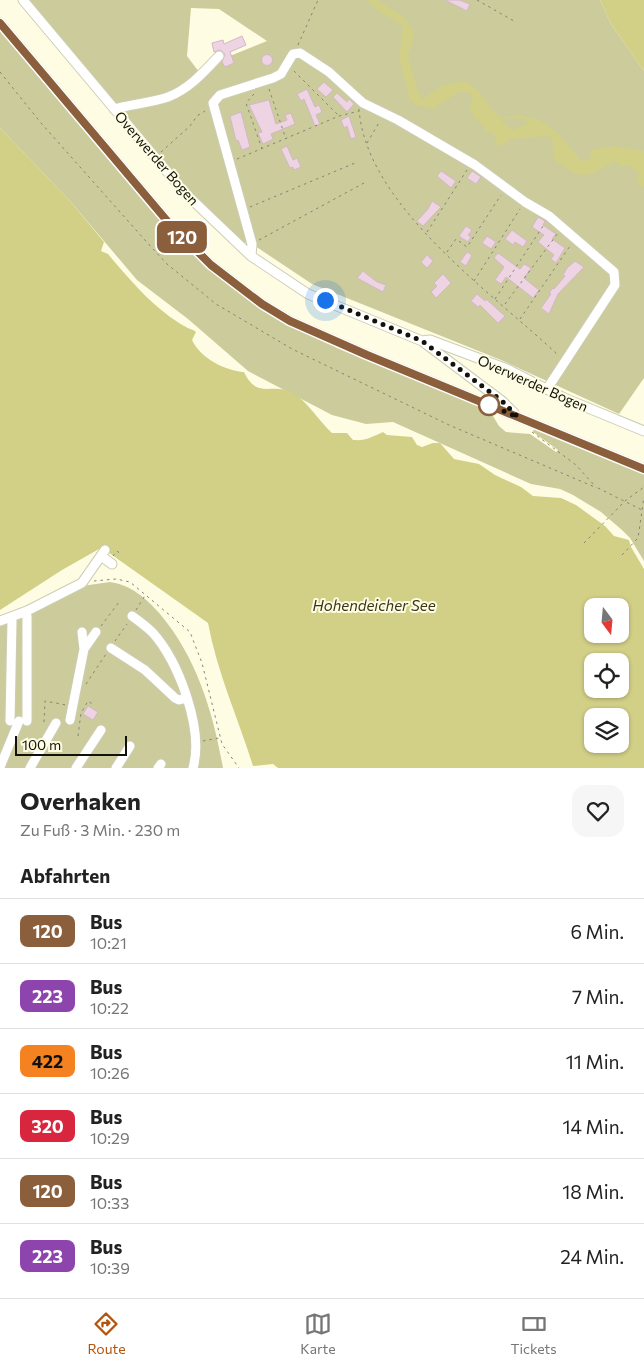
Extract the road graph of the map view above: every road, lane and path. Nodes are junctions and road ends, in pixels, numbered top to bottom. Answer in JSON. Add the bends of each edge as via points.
{"nodes":[{"id":1,"x":23,"y":0,"type":"edge"},
{"id":2,"x":318,"y":0,"type":"edge"},
{"id":3,"x":477,"y":0,"type":"edge"},
{"id":4,"x":514,"y":21,"type":"dead end"},
{"id":5,"x":0,"y":23,"type":"edge"},
{"id":6,"x":293,"y":54,"type":"junction"},
{"id":7,"x":219,"y":56,"type":"dead end"},
{"id":8,"x":287,"y":64,"type":"junction"},
{"id":9,"x":266,"y":81,"type":"junction"},
{"id":10,"x":253,"y":86,"type":"junction"},
{"id":11,"x":358,"y":98,"type":"junction"},
{"id":12,"x":214,"y":106,"type":"junction"},
{"id":13,"x":114,"y":109,"type":"junction"},
{"id":14,"x":359,"y":111,"type":"junction"},
{"id":15,"x":385,"y":114,"type":"junction"},
{"id":16,"x":339,"y":116,"type":"junction"},
{"id":17,"x":287,"y":140,"type":"junction"},
{"id":18,"x":367,"y":143,"type":"junction"},
{"id":19,"x":262,"y":150,"type":"junction"},
{"id":20,"x":154,"y":157,"type":"junction"},
{"id":21,"x":230,"y":162,"type":"junction"},
{"id":22,"x":355,"y":163,"type":"dead end"},
{"id":23,"x":472,"y":163,"type":"junction"},
{"id":24,"x":364,"y":183,"type":"dead end"},
{"id":25,"x":505,"y":188,"type":"junction"},
{"id":26,"x":525,"y":202,"type":"junction"},
{"id":27,"x":243,"y":210,"type":"junction"},
{"id":28,"x":549,"y":216,"type":"junction"},
{"id":29,"x":563,"y":227,"type":"junction"},
{"id":30,"x":426,"y":233,"type":"junction"},
{"id":31,"x":576,"y":238,"type":"junction"},
{"id":32,"x":252,"y":244,"type":"junction"},
{"id":33,"x":447,"y":253,"type":"junction"},
{"id":34,"x":251,"y":256,"type":"junction"},
{"id":35,"x":474,"y":281,"type":"junction"},
{"id":36,"x":495,"y":299,"type":"junction"},
{"id":37,"x":504,"y":306,"type":"junction"},
{"id":38,"x":520,"y":319,"type":"junction"},
{"id":39,"x":422,"y":341,"type":"junction"},
{"id":40,"x":565,"y":362,"type":"junction"},
{"id":41,"x":547,"y":389,"type":"junction"},
{"id":42,"x":518,"y":417,"type":"junction"},
{"id":43,"x":526,"y":428,"type":"dead end"},
{"id":44,"x":644,"y":431,"type":"edge"},
{"id":45,"x":644,"y":469,"type":"edge"},
{"id":46,"x":644,"y":488,"type":"edge"},
{"id":47,"x":644,"y":497,"type":"edge"},
{"id":48,"x":625,"y":502,"type":"junction"},
{"id":49,"x":641,"y":509,"type":"junction"},
{"id":50,"x":644,"y":511,"type":"edge"},
{"id":51,"x":584,"y":543,"type":"dead end"},
{"id":52,"x":122,"y":554,"type":"dead end"},
{"id":53,"x":622,"y":554,"type":"dead end"},
{"id":54,"x":107,"y":557,"type":"joint"},
{"id":55,"x":94,"y":582,"type":"joint"},
{"id":56,"x":82,"y":583,"type":"junction"},
{"id":57,"x":119,"y":602,"type":"dead end"},
{"id":58,"x":27,"y":616,"type":"dead end"},
{"id":59,"x":132,"y":616,"type":"dead end"},
{"id":60,"x":0,"y":621,"type":"edge"},
{"id":61,"x":12,"y":622,"type":"dead end"},
{"id":62,"x":82,"y":632,"type":"dead end"},
{"id":63,"x":96,"y":632,"type":"joint"},
{"id":64,"x":111,"y":648,"type":"dead end"},
{"id":65,"x":84,"y":649,"type":"junction"},
{"id":66,"x":187,"y":698,"type":"junction"},
{"id":67,"x":94,"y":705,"type":"dead end"},
{"id":68,"x":72,"y":706,"type":"junction"},
{"id":69,"x":70,"y":720,"type":"dead end"},
{"id":70,"x":18,"y":721,"type":"junction"},
{"id":71,"x":44,"y":722,"type":"dead end"},
{"id":72,"x":56,"y":723,"type":"dead end"},
{"id":73,"x":101,"y":730,"type":"dead end"},
{"id":74,"x":78,"y":736,"type":"dead end"},
{"id":75,"x":220,"y":738,"type":"junction"},
{"id":76,"x":195,"y":743,"type":"junction"},
{"id":77,"x":130,"y":746,"type":"dead end"},
{"id":78,"x":0,"y":767,"type":"edge"},
{"id":79,"x":30,"y":768,"type":"edge"},
{"id":80,"x":76,"y":768,"type":"edge"},
{"id":81,"x":116,"y":768,"type":"edge"},
{"id":82,"x":193,"y":768,"type":"edge"},
{"id":83,"x":239,"y":768,"type":"edge"}],
"edges":[{"from":1,"to":13,"type":"street","name":"Overwerder Bogen"},
{"from":2,"to":6,"type":"path"},
{"from":3,"to":4,"type":"path"},
{"from":5,"to":42,"type":"street","via":[[162,216],[236,285],[290,321]]},
{"from":6,"to":8,"type":"street"},
{"from":6,"to":11,"type":"street","via":[[300,53],[329,72]]},
{"from":7,"to":13,"type":"street","via":[[181,91]]},
{"from":8,"to":9,"type":"street","via":[[281,74]]},
{"from":8,"to":16,"type":"path"},
{"from":9,"to":10,"type":"street"},
{"from":9,"to":17,"type":"path"},
{"from":10,"to":12,"type":"street","via":[[220,95],[215,98]]},
{"from":10,"to":19,"type":"path","via":[[254,93],[246,103]]},
{"from":11,"to":14,"type":"path"},
{"from":11,"to":15,"type":"street"},
{"from":12,"to":20,"type":"path","via":[[197,116]]},
{"from":12,"to":21,"type":"street"},
{"from":13,"to":20,"type":"street","name":"Overwerder Bogen"},
{"from":14,"to":16,"type":"path"},
{"from":14,"to":18,"type":"path"},
{"from":15,"to":18,"type":"path"},
{"from":15,"to":23,"type":"street"},
{"from":16,"to":17,"type":"path"},
{"from":17,"to":19,"type":"path"},
{"from":18,"to":30,"type":"path","via":[[387,188]]},
{"from":19,"to":21,"type":"path"},
{"from":20,"to":34,"type":"street","name":"Overwerder Bogen"},
{"from":21,"to":27,"type":"street"},
{"from":22,"to":27,"type":"path"},
{"from":23,"to":25,"type":"street"},
{"from":23,"to":30,"type":"path"},
{"from":24,"to":32,"type":"path"},
{"from":25,"to":26,"type":"street"},
{"from":25,"to":33,"type":"path","via":[[467,247],[456,239]]},
{"from":26,"to":28,"type":"street"},
{"from":26,"to":35,"type":"path"},
{"from":27,"to":32,"type":"street"},
{"from":28,"to":29,"type":"street"},
{"from":28,"to":36,"type":"path"},
{"from":29,"to":31,"type":"street"},
{"from":29,"to":37,"type":"path"},
{"from":30,"to":33,"type":"path"},
{"from":31,"to":38,"type":"path"},
{"from":31,"to":40,"type":"street","via":[[614,272],[616,280]]},
{"from":32,"to":34,"type":"street"},
{"from":33,"to":35,"type":"path"},
{"from":34,"to":39,"type":"street","name":"Overwerder Bogen","via":[[308,294]]},
{"from":35,"to":36,"type":"path"},
{"from":36,"to":37,"type":"path"},
{"from":37,"to":38,"type":"path"},
{"from":38,"to":40,"type":"path"},
{"from":39,"to":41,"type":"street","name":"Overwerder Bogen","via":[[439,343]]},
{"from":39,"to":42,"type":"street","name":"Overwerder Bogen","via":[[502,401]]},
{"from":40,"to":41,"type":"street"},
{"from":41,"to":44,"type":"street","name":"Overwerder Bogen"},
{"from":42,"to":45,"type":"street"},
{"from":43,"to":48,"type":"path","via":[[576,465],[597,488]]},
{"from":46,"to":48,"type":"path"},
{"from":47,"to":49,"type":"path"},
{"from":48,"to":49,"type":"path"},
{"from":48,"to":51,"type":"path"},
{"from":49,"to":50,"type":"path"},
{"from":49,"to":53,"type":"path","via":[[638,538]]},
{"from":52,"to":54,"type":"path","via":[[118,551]]},
{"from":54,"to":56,"type":"street"},
{"from":55,"to":56,"type":"street"},
{"from":55,"to":75,"type":"path","via":[[116,578],[130,582],[190,632],[202,663]]},
{"from":56,"to":60,"type":"street"},
{"from":57,"to":63,"type":"path"},
{"from":58,"to":70,"type":"street"},
{"from":59,"to":66,"type":"street","via":[[153,633],[166,651]]},
{"from":61,"to":70,"type":"street"},
{"from":62,"to":65,"type":"street"},
{"from":63,"to":65,"type":"street"},
{"from":64,"to":66,"type":"street","via":[[145,670],[175,698]]},
{"from":65,"to":68,"type":"street"},
{"from":66,"to":76,"type":"street"},
{"from":67,"to":74,"type":"path","via":[[88,702],[81,714]]},
{"from":68,"to":69,"type":"street"},
{"from":68,"to":71,"type":"path","via":[[45,702]]},
{"from":70,"to":78,"type":"street"},
{"from":72,"to":79,"type":"street"},
{"from":73,"to":80,"type":"street"},
{"from":75,"to":76,"type":"path"},
{"from":75,"to":83,"type":"path"},
{"from":76,"to":82,"type":"street"},
{"from":77,"to":81,"type":"street"}]}
